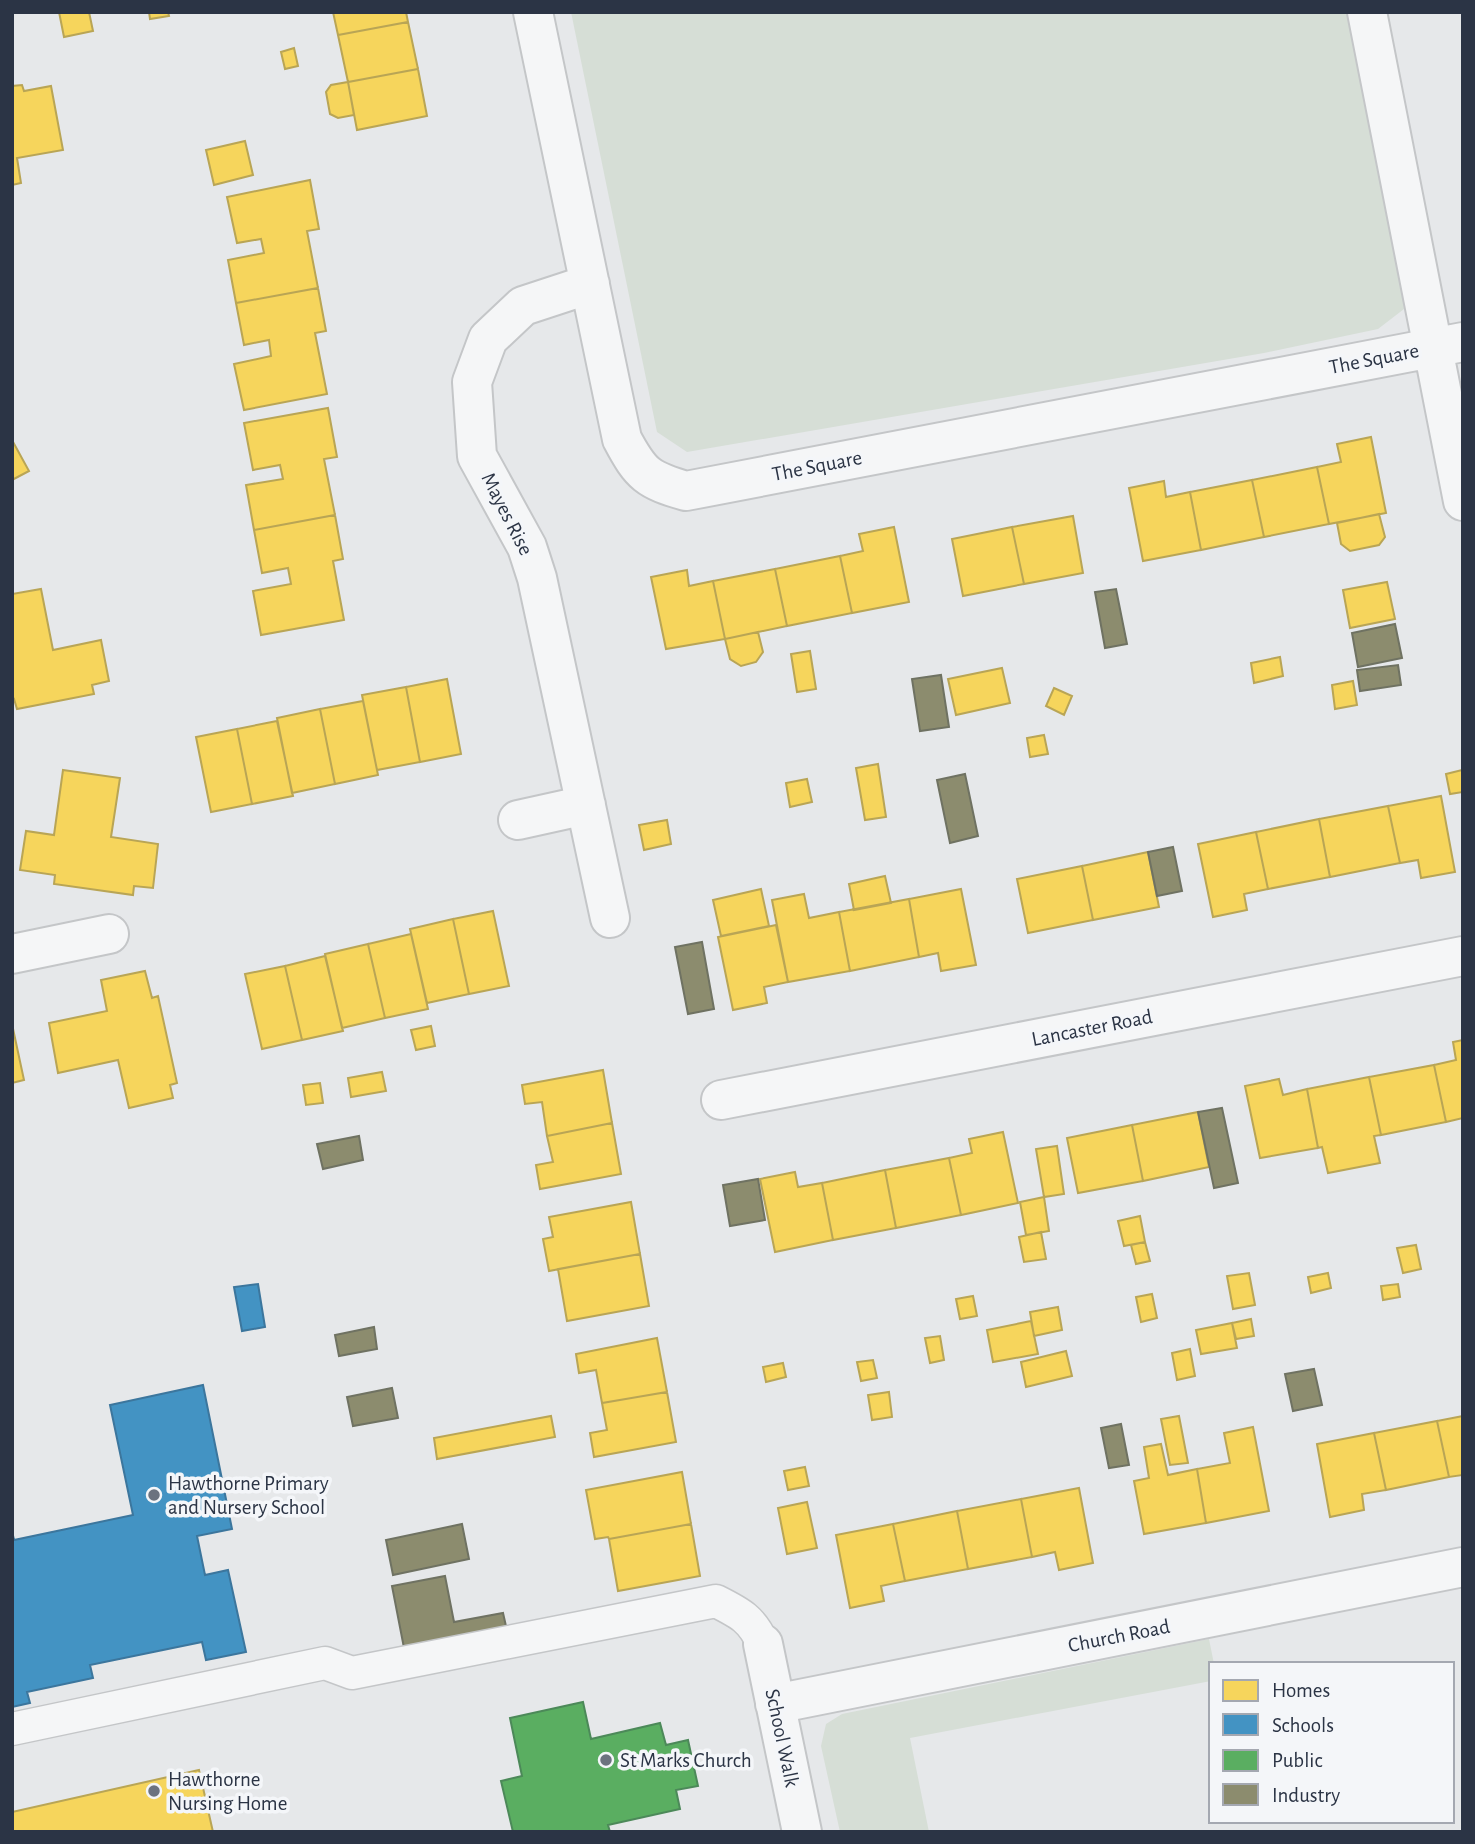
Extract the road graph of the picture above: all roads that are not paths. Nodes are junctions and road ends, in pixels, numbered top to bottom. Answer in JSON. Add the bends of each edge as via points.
{"nodes":[{"id":1,"x":533,"y":12,"type":"edge"},
{"id":2,"x":1367,"y":12,"type":"edge"},
{"id":3,"x":590,"y":284,"type":"junction"},
{"id":4,"x":1448,"y":345,"type":"edge"},
{"id":5,"x":1463,"y":501,"type":"edge"},
{"id":6,"x":586,"y":805,"type":"junction"},
{"id":7,"x":518,"y":820,"type":"dead end"},
{"id":8,"x":610,"y":918,"type":"dead end"},
{"id":9,"x":109,"y":934,"type":"dead end"},
{"id":10,"x":12,"y":954,"type":"edge"},
{"id":11,"x":1463,"y":956,"type":"edge"},
{"id":12,"x":721,"y":1100,"type":"dead end"},
{"id":13,"x":1463,"y":1567,"type":"edge"},
{"id":14,"x":763,"y":1644,"type":"joint"},
{"id":15,"x":775,"y":1704,"type":"junction"},
{"id":16,"x":12,"y":1729,"type":"edge"},
{"id":17,"x":802,"y":1832,"type":"edge"}],
"edges":[{"from":1,"to":3,"type":"street","name":"The Square"},
{"from":2,"to":4,"type":"street"},
{"from":3,"to":4,"type":"street","name":"The Square","via":[[622,439],[636,464],[656,482],[686,491]]},
{"from":3,"to":6,"type":"street","name":"Mayes Rise","via":[[523,306],[488,339],[472,382],[477,456],[527,547],[537,578]]},
{"from":4,"to":5,"type":"street"},
{"from":6,"to":7,"type":"street"},
{"from":6,"to":8,"type":"street","name":"Mayes Rise"},
{"from":9,"to":10,"type":"street"},
{"from":11,"to":12,"type":"street","name":"Lancaster Road"},
{"from":13,"to":15,"type":"street","name":"Church Road"},
{"from":14,"to":15,"type":"street","name":"School Walk"},
{"from":14,"to":16,"type":"lane","via":[[755,1628],[716,1601],[352,1673],[325,1663]]},
{"from":15,"to":17,"type":"street","name":"School Walk"}]}
